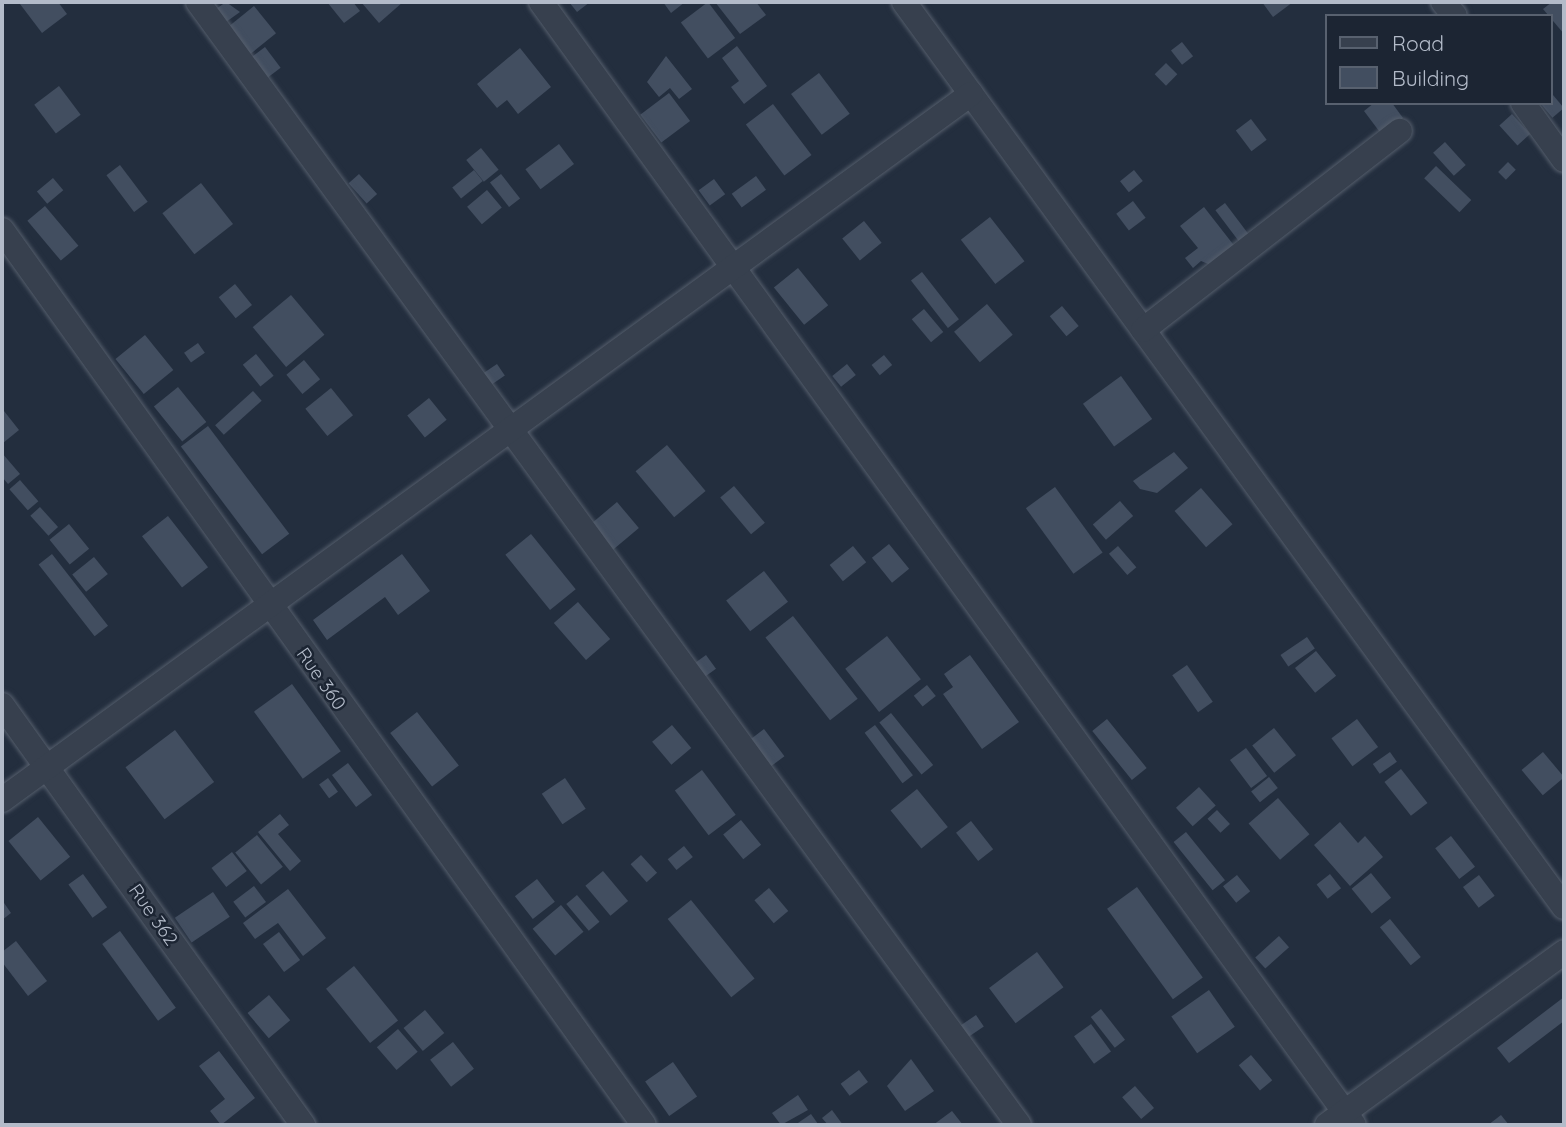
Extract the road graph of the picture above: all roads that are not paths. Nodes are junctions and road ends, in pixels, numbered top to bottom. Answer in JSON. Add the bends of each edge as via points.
{"nodes":[{"id":1,"x":198,"y":2,"type":"edge"},
{"id":2,"x":541,"y":2,"type":"edge"},
{"id":3,"x":904,"y":2,"type":"edge"},
{"id":4,"x":971,"y":94,"type":"junction"},
{"id":5,"x":1525,"y":105,"type":"edge"},
{"id":6,"x":1400,"y":131,"type":"dead end"},
{"id":7,"x":1564,"y":160,"type":"edge"},
{"id":8,"x":2,"y":230,"type":"edge"},
{"id":9,"x":730,"y":269,"type":"junction"},
{"id":10,"x":1143,"y":330,"type":"junction"},
{"id":11,"x":513,"y":427,"type":"junction"},
{"id":12,"x":268,"y":605,"type":"junction"},
{"id":13,"x":2,"y":705,"type":"edge"},
{"id":14,"x":47,"y":767,"type":"junction"},
{"id":15,"x":2,"y":800,"type":"edge"},
{"id":16,"x":1564,"y":907,"type":"edge"},
{"id":17,"x":1564,"y":952,"type":"edge"},
{"id":18,"x":1342,"y":1121,"type":"edge"},
{"id":19,"x":303,"y":1125,"type":"edge"},
{"id":20,"x":644,"y":1125,"type":"edge"},
{"id":21,"x":1019,"y":1125,"type":"edge"}],
"edges":[{"from":1,"to":11,"type":"street"},
{"from":2,"to":9,"type":"street"},
{"from":3,"to":4,"type":"street"},
{"from":4,"to":9,"type":"street"},
{"from":4,"to":10,"type":"street"},
{"from":5,"to":7,"type":"street"},
{"from":6,"to":10,"type":"street"},
{"from":8,"to":12,"type":"street","name":"Rue 360"},
{"from":9,"to":11,"type":"street"},
{"from":9,"to":18,"type":"street"},
{"from":10,"to":16,"type":"street"},
{"from":11,"to":12,"type":"street"},
{"from":11,"to":21,"type":"street"},
{"from":12,"to":14,"type":"street"},
{"from":12,"to":20,"type":"street","name":"Rue 360"},
{"from":13,"to":14,"type":"street","name":"Rue 362"},
{"from":14,"to":15,"type":"street"},
{"from":14,"to":19,"type":"street","name":"Rue 362"},
{"from":17,"to":18,"type":"street"}]}
